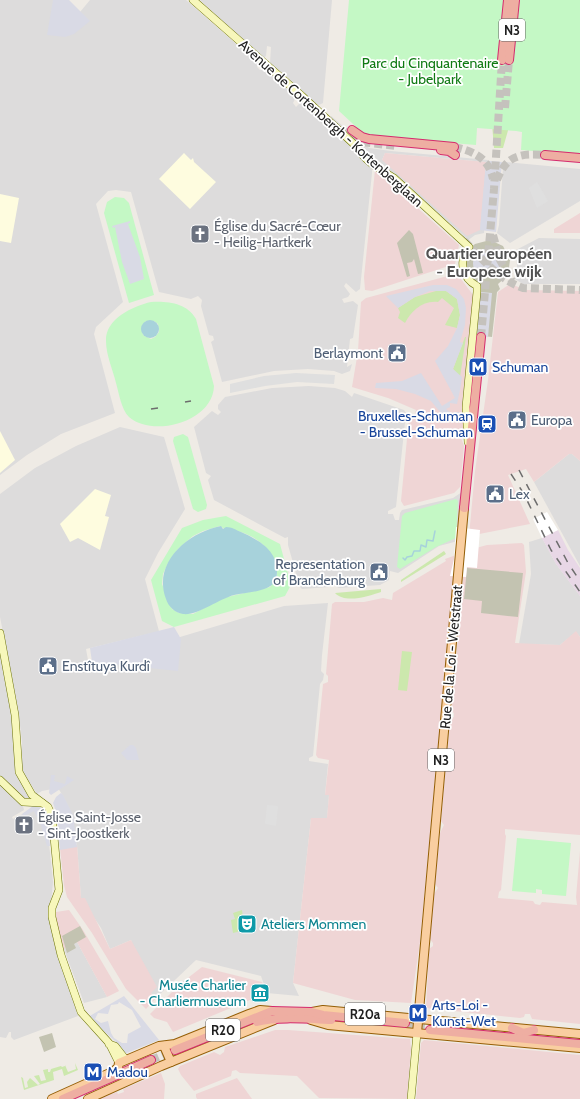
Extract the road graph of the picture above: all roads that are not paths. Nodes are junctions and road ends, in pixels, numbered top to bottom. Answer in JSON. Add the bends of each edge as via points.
{"nodes":[{"id":1,"x":193,"y":0,"type":"edge"},
{"id":2,"x":508,"y":0,"type":"edge"},
{"id":3,"x":515,"y":0,"type":"edge"},
{"id":4,"x":352,"y":130,"type":"dead end"},
{"id":5,"x":396,"y":146,"type":"tunnel mouth"},
{"id":6,"x":545,"y":155,"type":"tunnel mouth"},
{"id":7,"x":580,"y":158,"type":"edge"},
{"id":8,"x":477,"y":286,"type":"joint"},
{"id":9,"x":481,"y":337,"type":"tunnel mouth"},
{"id":10,"x":464,"y":508,"type":"junction"},
{"id":11,"x":0,"y":633,"type":"edge"},
{"id":12,"x":0,"y":780,"type":"edge"},
{"id":13,"x":42,"y":803,"type":"junction"},
{"id":14,"x":272,"y":1011,"type":"junction"},
{"id":15,"x":311,"y":1016,"type":"junction"},
{"id":16,"x":418,"y":1019,"type":"junction"},
{"id":17,"x":274,"y":1020,"type":"junction"},
{"id":18,"x":405,"y":1025,"type":"tunnel mouth"},
{"id":19,"x":512,"y":1028,"type":"junction"},
{"id":20,"x":534,"y":1030,"type":"junction"},
{"id":21,"x":523,"y":1033,"type":"junction"},
{"id":22,"x":417,"y":1034,"type":"junction"},
{"id":23,"x":580,"y":1034,"type":"edge"},
{"id":24,"x":580,"y":1038,"type":"edge"},
{"id":25,"x":532,"y":1039,"type":"junction"},
{"id":26,"x":513,"y":1042,"type":"junction"},
{"id":27,"x":580,"y":1044,"type":"edge"},
{"id":28,"x":164,"y":1046,"type":"junction"},
{"id":29,"x":551,"y":1046,"type":"junction"},
{"id":30,"x":580,"y":1048,"type":"edge"},
{"id":31,"x":122,"y":1061,"type":"junction"},
{"id":32,"x":172,"y":1062,"type":"junction"},
{"id":33,"x":155,"y":1063,"type":"junction"},
{"id":34,"x":65,"y":1096,"type":"edge"},
{"id":35,"x":52,"y":1099,"type":"edge"},
{"id":36,"x":76,"y":1099,"type":"edge"},
{"id":37,"x":88,"y":1099,"type":"edge"},
{"id":38,"x":411,"y":1099,"type":"edge"}],
"edges":[{"from":1,"to":8,"type":"main road","name":"Avenue de Cortenbergh - Kortenberglaan","via":[[315,108],[381,171],[394,178],[469,247],[463,256],[462,267],[466,277]]},
{"from":2,"to":3,"type":"highway","number":"N3","via":[[506,60]]},
{"from":4,"to":5,"type":"highway","via":[[369,139],[454,151]]},
{"from":6,"to":7,"type":"highway"},
{"from":8,"to":10,"type":"main road","name":"Rue de la Loi - Wetstraat","via":[[466,414],[468,435]]},
{"from":9,"to":10,"type":"highway"},
{"from":10,"to":16,"type":"main road","name":"Rue de la Loi - Wetstraat","number":"N3"},
{"from":11,"to":13,"type":"main road","via":[[15,715],[19,772],[32,794]]},
{"from":12,"to":13,"type":"main road","via":[[19,800],[29,804]]},
{"from":13,"to":31,"type":"main road","via":[[48,807],[52,816],[59,890],[52,908],[52,917],[62,955],[81,1012],[109,1043],[115,1046]]},
{"from":14,"to":15,"type":"highway","number":"R20"},
{"from":14,"to":17,"type":"highway","number":"R20","via":[[176,1052],[250,1024]]},
{"from":14,"to":28,"type":"main road","via":[[260,1010]]},
{"from":15,"to":16,"type":"main road","number":"R20a","via":[[323,1010]]},
{"from":15,"to":17,"type":"highway","number":"R20"},
{"from":15,"to":18,"type":"highway","number":"R20","via":[[323,1015]]},
{"from":15,"to":22,"type":"main road","number":"R20a","via":[[328,1025]]},
{"from":16,"to":19,"type":"main road","number":"R20a"},
{"from":16,"to":22,"type":"main road","name":"Rue de la Loi - Wetstraat","number":"N3"},
{"from":17,"to":32,"type":"main road"},
{"from":19,"to":20,"type":"main road","number":"R20a"},
{"from":19,"to":21,"type":"highway"},
{"from":20,"to":21,"type":"highway"},
{"from":20,"to":23,"type":"main road","number":"R20a"},
{"from":21,"to":24,"type":"highway"},
{"from":21,"to":25,"type":"highway","via":[[431,1027]]},
{"from":22,"to":26,"type":"main road","number":"R20a"},
{"from":22,"to":38,"type":"main road","name":"Rue de la Loi - Wetstraat"},
{"from":25,"to":26,"type":"highway"},
{"from":25,"to":27,"type":"highway"},
{"from":25,"to":29,"type":"highway"},
{"from":26,"to":29,"type":"main road","number":"R20a"},
{"from":28,"to":31,"type":"main road"},
{"from":28,"to":32,"type":"main road"},
{"from":29,"to":30,"type":"main road","number":"R20a"},
{"from":31,"to":34,"type":"main road","via":[[112,1072]]},
{"from":32,"to":33,"type":"main road"},
{"from":33,"to":34,"type":"highway"},
{"from":33,"to":36,"type":"highway"},
{"from":33,"to":37,"type":"main road"},
{"from":34,"to":35,"type":"main road"}]}
